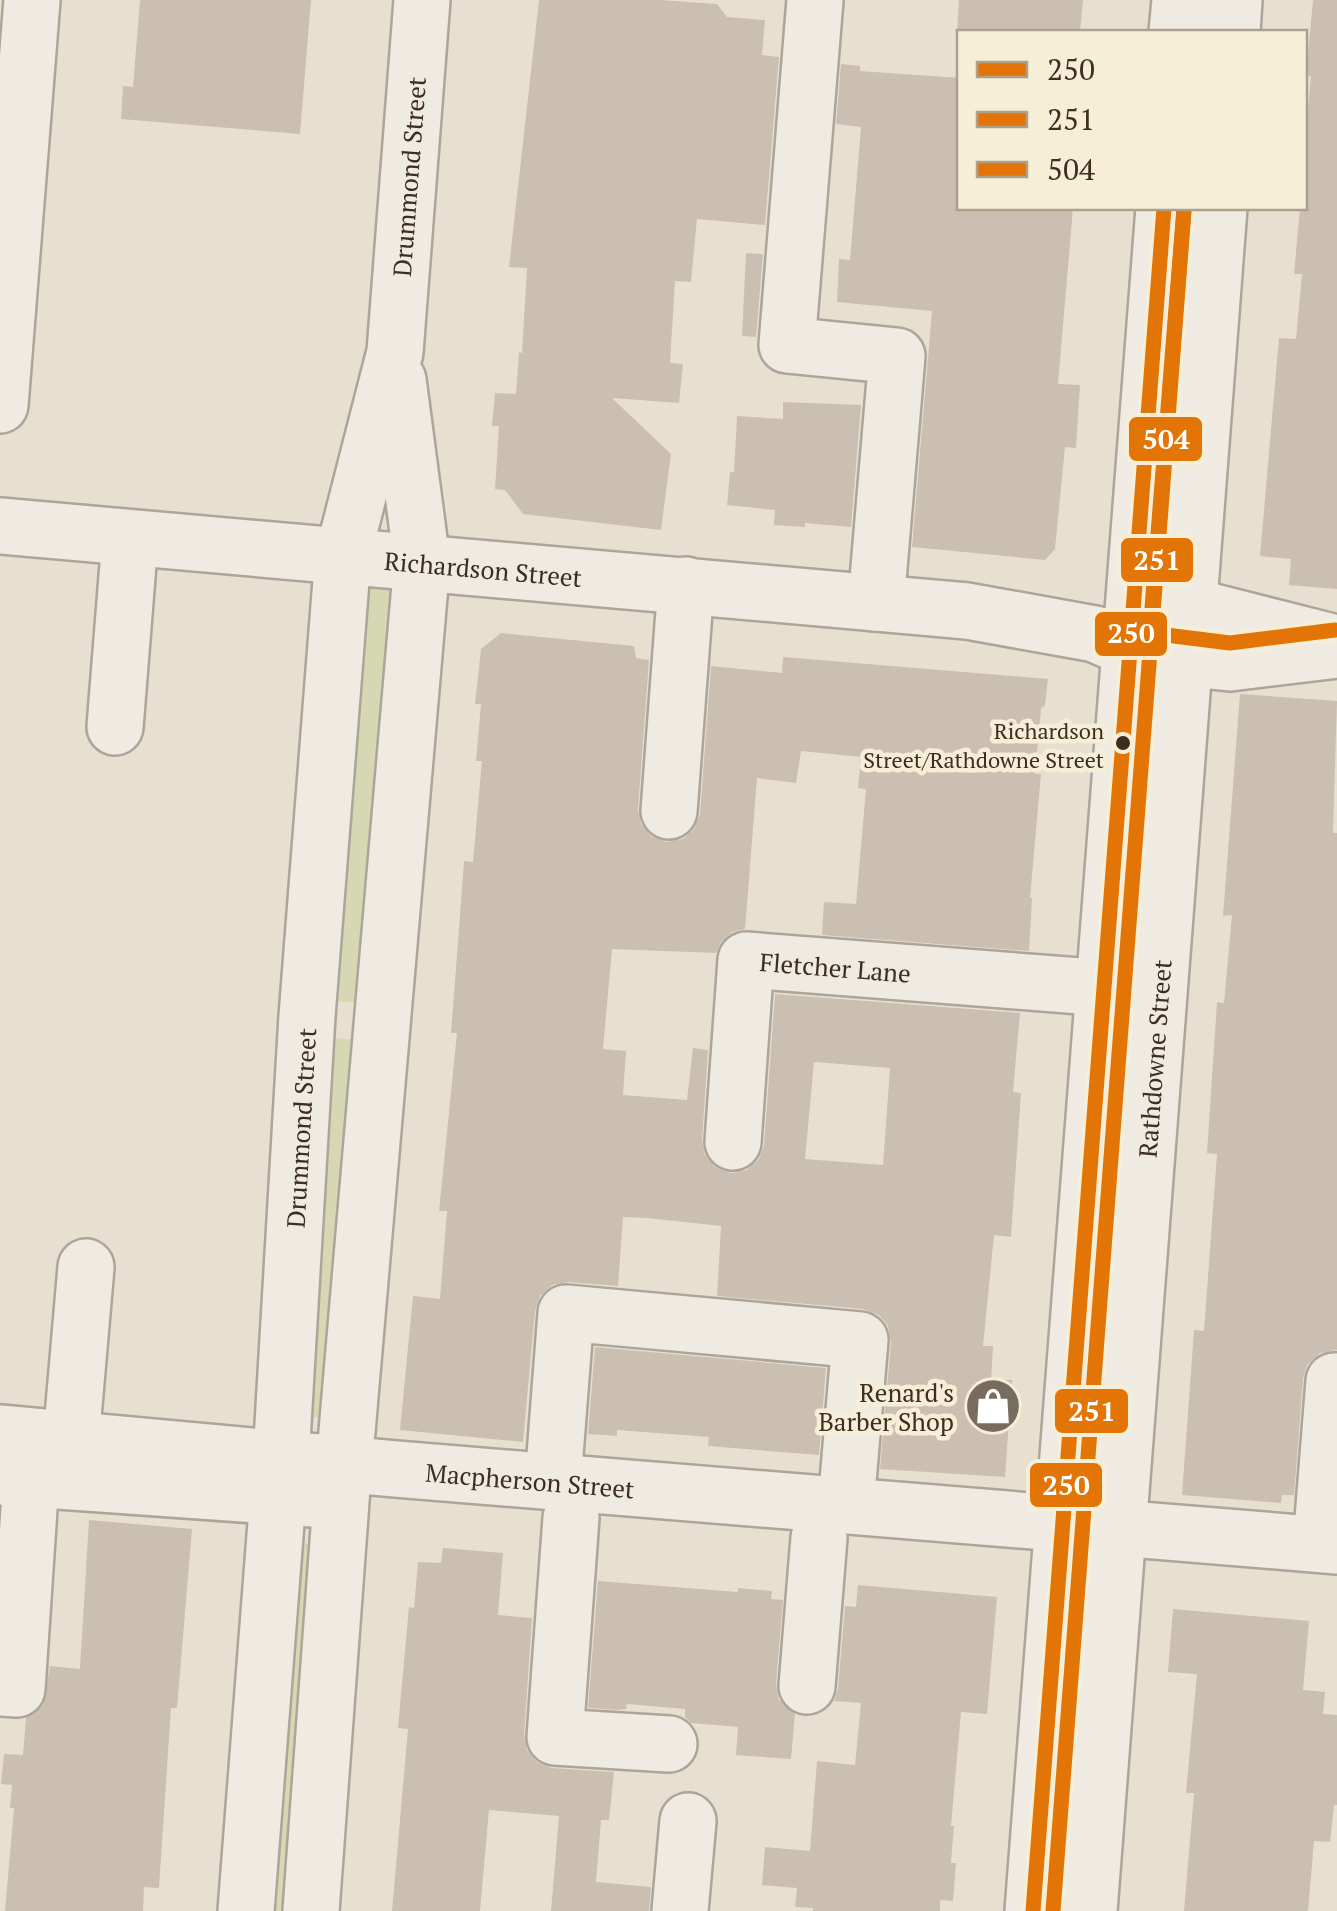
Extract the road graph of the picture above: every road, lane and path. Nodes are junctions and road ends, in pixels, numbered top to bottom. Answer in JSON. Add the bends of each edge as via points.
{"nodes":[{"id":1,"x":32,"y":0,"type":"edge"},
{"id":2,"x":422,"y":0,"type":"edge"},
{"id":3,"x":815,"y":0,"type":"edge"},
{"id":4,"x":1180,"y":0,"type":"edge"},
{"id":5,"x":1234,"y":0,"type":"edge"},
{"id":6,"x":1178,"y":30,"type":"edge"},
{"id":7,"x":1232,"y":30,"type":"edge"},
{"id":8,"x":1164,"y":210,"type":"edge"},
{"id":9,"x":1219,"y":210,"type":"edge"},
{"id":10,"x":394,"y":352,"type":"junction"},
{"id":11,"x":0,"y":405,"type":"edge"},
{"id":12,"x":0,"y":526,"type":"edge"},
{"id":13,"x":130,"y":539,"type":"junction"},
{"id":14,"x":344,"y":555,"type":"junction"},
{"id":15,"x":422,"y":562,"type":"junction"},
{"id":16,"x":686,"y":585,"type":"junction"},
{"id":17,"x":876,"y":603,"type":"junction"},
{"id":18,"x":1131,"y":625,"type":"junction"},
{"id":19,"x":1188,"y":632,"type":"junction"},
{"id":20,"x":1337,"y":647,"type":"edge"},
{"id":21,"x":116,"y":727,"type":"dead end"},
{"id":22,"x":669,"y":812,"type":"dead end"},
{"id":23,"x":1106,"y":988,"type":"junction"},
{"id":24,"x":308,"y":1016,"type":"junction"},
{"id":25,"x":384,"y":1022,"type":"junction"},
{"id":26,"x":733,"y":1142,"type":"dead end"},
{"id":27,"x":86,"y":1267,"type":"dead end"},
{"id":28,"x":1337,"y":1381,"type":"edge"},
{"id":29,"x":1072,"y":1391,"type":"junction"},
{"id":30,"x":1129,"y":1395,"type":"junction"},
{"id":31,"x":0,"y":1433,"type":"edge"},
{"id":32,"x":71,"y":1440,"type":"junction"},
{"id":33,"x":279,"y":1477,"type":"junction"},
{"id":34,"x":15,"y":1478,"type":"edge"},
{"id":35,"x":343,"y":1482,"type":"junction"},
{"id":36,"x":562,"y":1499,"type":"junction"},
{"id":37,"x":832,"y":1522,"type":"junction"},
{"id":38,"x":1061,"y":1541,"type":"junction"},
{"id":39,"x":1118,"y":1546,"type":"junction"},
{"id":40,"x":1332,"y":1557,"type":"edge"},
{"id":41,"x":807,"y":1686,"type":"dead end"},
{"id":42,"x":0,"y":1688,"type":"edge"},
{"id":43,"x":669,"y":1744,"type":"dead end"},
{"id":44,"x":688,"y":1821,"type":"dead end"},
{"id":45,"x":246,"y":1911,"type":"edge"},
{"id":46,"x":311,"y":1911,"type":"edge"},
{"id":47,"x":680,"y":1911,"type":"edge"},
{"id":48,"x":1033,"y":1911,"type":"edge"},
{"id":49,"x":1089,"y":1911,"type":"edge"}],
"edges":[{"from":1,"to":11,"type":"street"},
{"from":2,"to":10,"type":"street","name":"Drummond Street"},
{"from":3,"to":17,"type":"street","via":[[787,345],[897,356]]},
{"from":4,"to":6,"type":"street"},
{"from":5,"to":7,"type":"street"},
{"from":8,"to":18,"type":"street"},
{"from":9,"to":19,"type":"street","name":"Rathdowne Street"},
{"from":10,"to":14,"type":"street","name":"Drummond Street"},
{"from":10,"to":15,"type":"street","name":"Drummond Street"},
{"from":12,"to":13,"type":"street","name":"Richardson Street"},
{"from":13,"to":14,"type":"street","name":"Richardson Street"},
{"from":13,"to":21,"type":"street"},
{"from":14,"to":15,"type":"street","name":"Richardson Street"},
{"from":14,"to":24,"type":"street","name":"Drummond Street"},
{"from":15,"to":16,"type":"street","name":"Richardson Street"},
{"from":15,"to":25,"type":"street","name":"Drummond Street"},
{"from":16,"to":17,"type":"street","name":"Richardson Street"},
{"from":16,"to":22,"type":"street"},
{"from":17,"to":18,"type":"street","name":"Richardson Street","via":[[967,610],[1095,634]]},
{"from":18,"to":19,"type":"street","name":"Richardson Street"},
{"from":18,"to":23,"type":"street"},
{"from":19,"to":20,"type":"street","name":"Richardson Street","via":[[1230,663]]},
{"from":19,"to":30,"type":"street","name":"Rathdowne Street"},
{"from":23,"to":26,"type":"street","name":"Fletcher Lane","via":[[746,960]]},
{"from":23,"to":29,"type":"street"},
{"from":24,"to":25,"type":"street"},
{"from":24,"to":33,"type":"street","name":"Drummond Street"},
{"from":25,"to":35,"type":"street","name":"Drummond Street"},
{"from":27,"to":32,"type":"street"},
{"from":28,"to":40,"type":"street"},
{"from":29,"to":30,"type":"street"},
{"from":29,"to":38,"type":"street"},
{"from":30,"to":39,"type":"street","name":"Rathdowne Street"},
{"from":31,"to":32,"type":"street","name":"Macpherson Street"},
{"from":32,"to":33,"type":"street","name":"Macpherson Street"},
{"from":33,"to":34,"type":"street","name":"Macpherson Street"},
{"from":33,"to":35,"type":"street","name":"Macpherson Street"},
{"from":33,"to":45,"type":"street","name":"Drummond Street"},
{"from":34,"to":42,"type":"street","via":[[17,1689]]},
{"from":35,"to":36,"type":"street","name":"Macpherson Street"},
{"from":35,"to":46,"type":"street","name":"Drummond Street"},
{"from":36,"to":37,"type":"street","name":"Macpherson Street"},
{"from":36,"to":37,"type":"street","via":[[566,1313],[860,1340]]},
{"from":36,"to":43,"type":"street","via":[[555,1737]]},
{"from":37,"to":38,"type":"street","name":"Macpherson Street"},
{"from":37,"to":41,"type":"street"},
{"from":38,"to":39,"type":"street","name":"Macpherson Street"},
{"from":38,"to":48,"type":"street"},
{"from":39,"to":40,"type":"street"},
{"from":39,"to":49,"type":"street","name":"Rathdowne Street"},
{"from":44,"to":47,"type":"street"}]}
